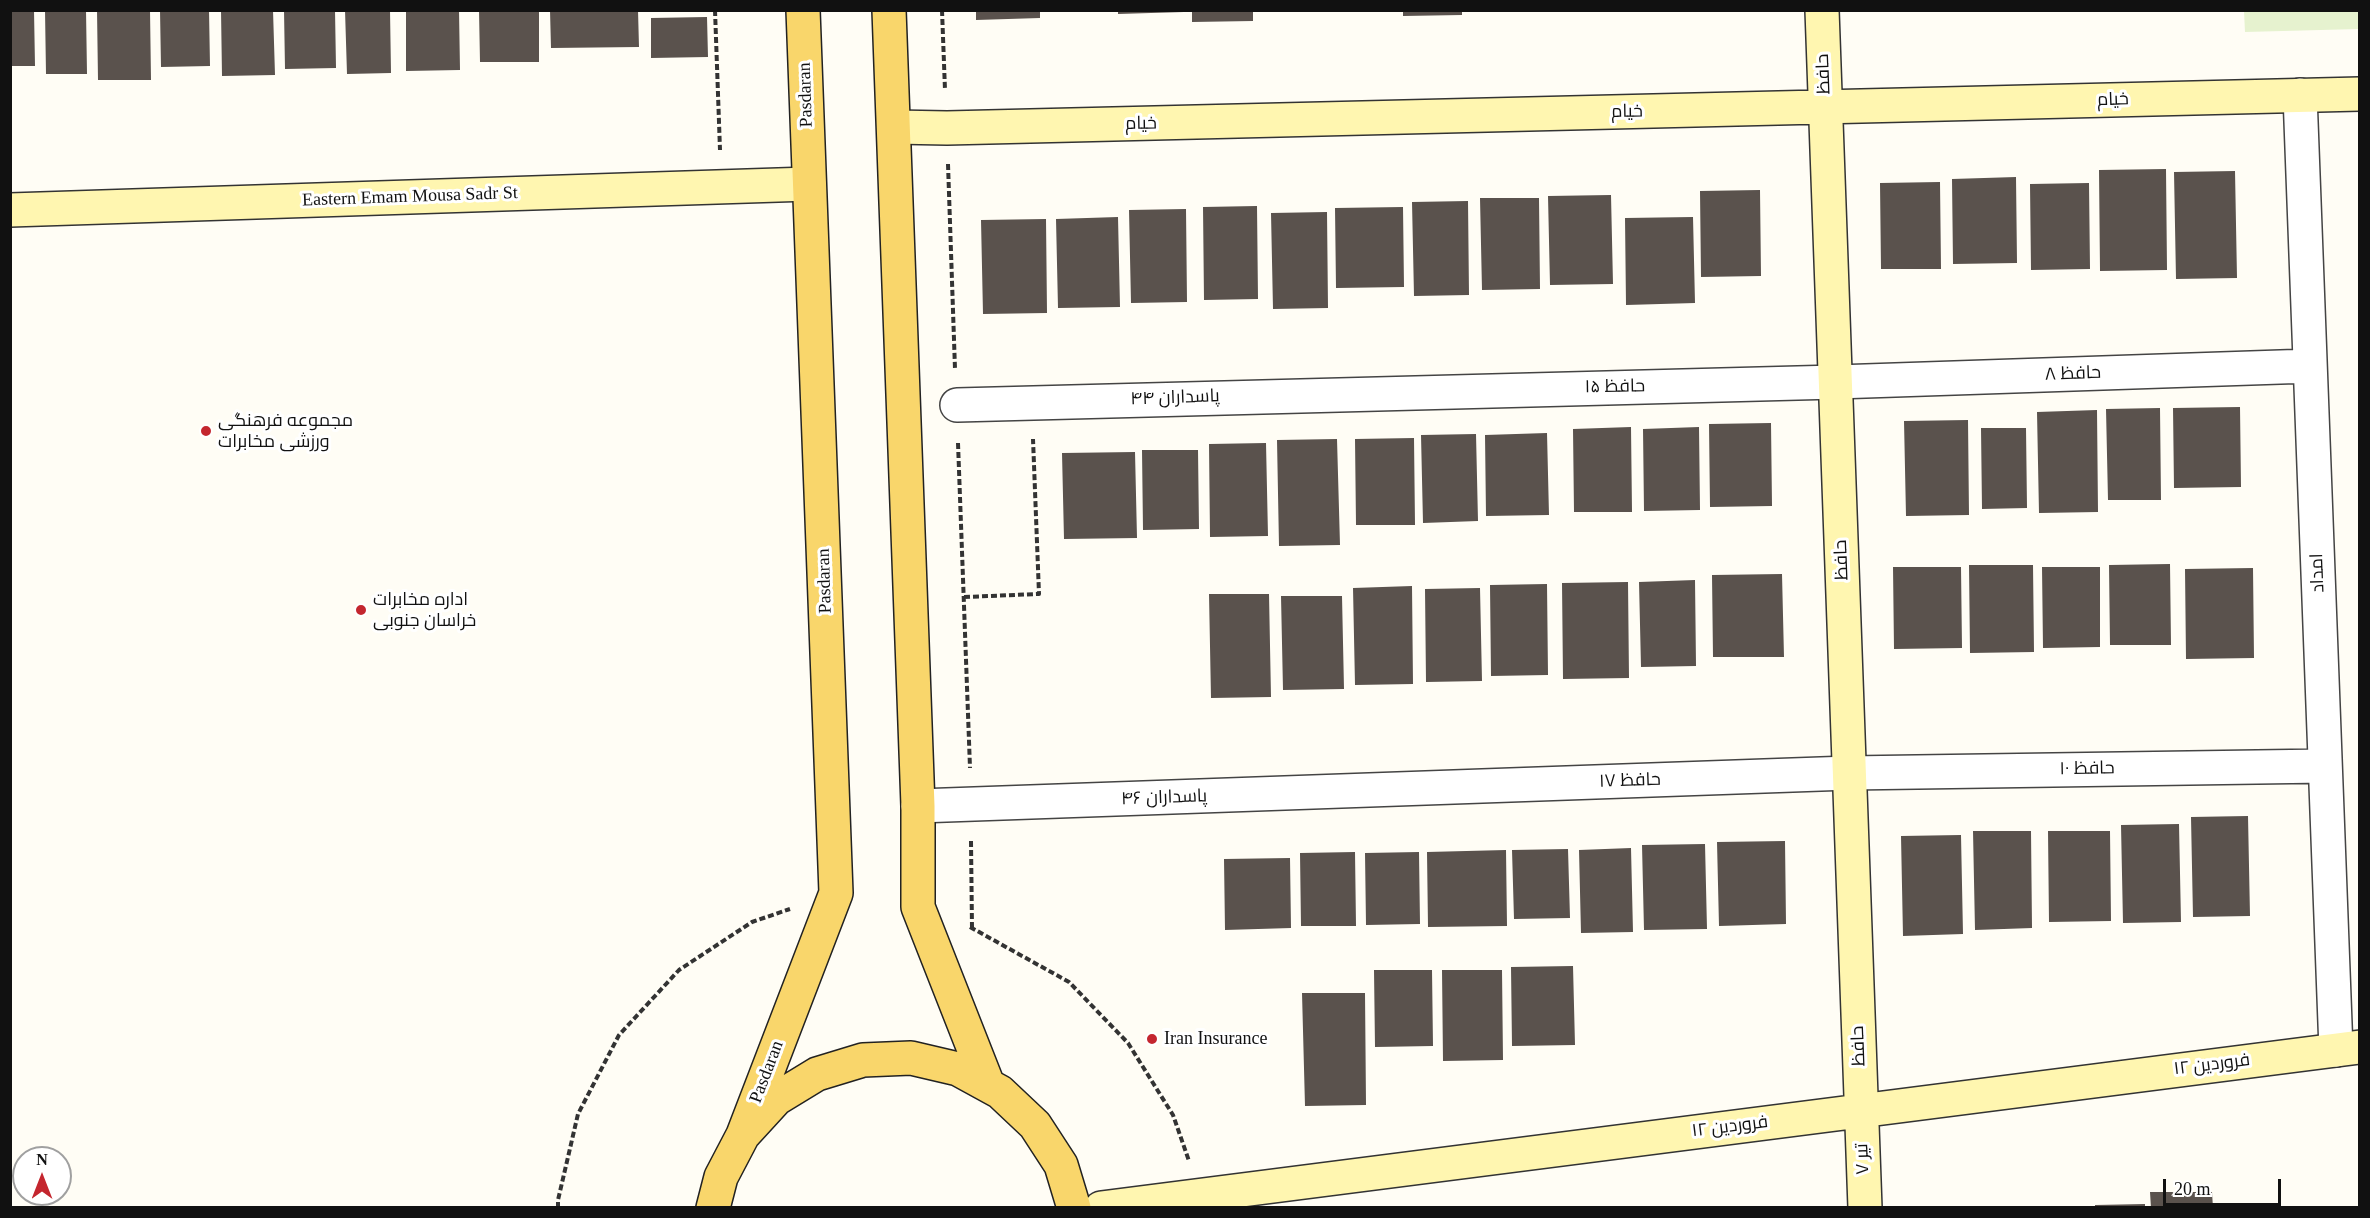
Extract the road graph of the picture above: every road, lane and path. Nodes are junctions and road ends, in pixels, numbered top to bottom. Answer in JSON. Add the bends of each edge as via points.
{"nodes":[{"id":1,"x":715,"y":10,"type":"edge"},
{"id":2,"x":802,"y":10,"type":"edge"},
{"id":3,"x":889,"y":10,"type":"edge"},
{"id":4,"x":942,"y":10,"type":"edge"},
{"id":5,"x":1822,"y":10,"type":"edge"},
{"id":6,"x":2360,"y":94,"type":"edge"},
{"id":7,"x":2300,"y":95,"type":"junction"},
{"id":8,"x":1826,"y":108,"type":"junction"},
{"id":9,"x":894,"y":128,"type":"junction"},
{"id":10,"x":947,"y":128,"type":"junction"},
{"id":11,"x":809,"y":184,"type":"junction"},
{"id":12,"x":722,"y":187,"type":"junction"},
{"id":13,"x":10,"y":210,"type":"edge"},
{"id":14,"x":2310,"y":366,"type":"junction"},
{"id":15,"x":1836,"y":381,"type":"junction"},
{"id":16,"x":1394,"y":392,"type":"joint"},
{"id":17,"x":1032,"y":403,"type":"junction"},
{"id":18,"x":957,"y":405,"type":"junction"},
{"id":19,"x":964,"y":597,"type":"junction"},
{"id":20,"x":2325,"y":766,"type":"junction"},
{"id":21,"x":1849,"y":773,"type":"junction"},
{"id":22,"x":1410,"y":789,"type":"joint"},
{"id":23,"x":971,"y":805,"type":"junction"},
{"id":24,"x":918,"y":806,"type":"junction"},
{"id":25,"x":836,"y":893,"type":"junction"},
{"id":26,"x":918,"y":907,"type":"junction"},
{"id":27,"x":972,"y":928,"type":"junction"},
{"id":28,"x":2348,"y":1048,"type":"edge"},
{"id":29,"x":988,"y":1085,"type":"junction"},
{"id":30,"x":1862,"y":1110,"type":"junction"},
{"id":31,"x":743,"y":1134,"type":"junction"},
{"id":32,"x":1201,"y":1195,"type":"junction"},
{"id":33,"x":558,"y":1208,"type":"edge"},
{"id":34,"x":713,"y":1208,"type":"edge"},
{"id":35,"x":1074,"y":1208,"type":"edge"},
{"id":36,"x":1101,"y":1208,"type":"edge"},
{"id":37,"x":1865,"y":1208,"type":"edge"}],
"edges":[{"from":1,"to":12,"type":"path"},
{"from":2,"to":11,"type":"main road","name":"Pasdaran"},
{"from":3,"to":9,"type":"main road"},
{"from":4,"to":10,"type":"path"},
{"from":5,"to":8,"type":"street","name":"حافظ"},
{"from":6,"to":7,"type":"street","name":"خیام"},
{"from":7,"to":8,"type":"street","name":"خیام"},
{"from":7,"to":14,"type":"street","name":"امداد"},
{"from":8,"to":10,"type":"street","name":"خیام"},
{"from":8,"to":15,"type":"street","name":"حافظ"},
{"from":9,"to":10,"type":"street","name":"خیام"},
{"from":9,"to":24,"type":"main road"},
{"from":10,"to":18,"type":"path"},
{"from":11,"to":12,"type":"street","name":"Eastern Emam Mousa Sadr St"},
{"from":11,"to":25,"type":"main road","name":"Pasdaran"},
{"from":12,"to":13,"type":"street","name":"Eastern Emam Mousa Sadr St"},
{"from":14,"to":15,"type":"street","name":"حافظ ۸"},
{"from":14,"to":20,"type":"street","name":"امداد"},
{"from":15,"to":16,"type":"street","name":"حافظ ۱۵"},
{"from":15,"to":21,"type":"street","name":"حافظ"},
{"from":16,"to":17,"type":"street","name":"پاسداران ۴۴"},
{"from":17,"to":18,"type":"street","name":"پاسداران ۴۴"},
{"from":17,"to":19,"type":"path","via":[[1039,594]]},
{"from":18,"to":19,"type":"path"},
{"from":19,"to":23,"type":"path"},
{"from":20,"to":21,"type":"street","name":"حافظ ۱۰"},
{"from":20,"to":28,"type":"street","name":"امداد"},
{"from":21,"to":22,"type":"street","name":"حافظ ۱۷"},
{"from":21,"to":30,"type":"street","name":"حافظ"},
{"from":22,"to":23,"type":"street","name":"پاسداران ۴۶"},
{"from":23,"to":24,"type":"street","name":"پاسداران ۴۶"},
{"from":23,"to":27,"type":"path"},
{"from":24,"to":26,"type":"main road"},
{"from":25,"to":31,"type":"main road","name":"Pasdaran"},
{"from":25,"to":33,"type":"path","via":[[752,922],[678,970],[619,1035],[578,1113]]},
{"from":26,"to":27,"type":"path"},
{"from":26,"to":29,"type":"main road"},
{"from":27,"to":32,"type":"path","via":[[1069,982],[1128,1043],[1173,1115]]},
{"from":28,"to":30,"type":"street","name":"۱۲ فروردین"},
{"from":29,"to":31,"type":"main road","via":[[958,1069],[911,1058],[863,1060],[817,1074],[776,1099]]},
{"from":29,"to":35,"type":"main road","via":[[1035,1125],[1061,1165]]},
{"from":30,"to":32,"type":"street","name":"۱۲ فروردین"},
{"from":30,"to":37,"type":"street","name":"۷ تیر"},
{"from":31,"to":34,"type":"main road","via":[[721,1177]]},
{"from":32,"to":36,"type":"street","name":"۱۲ فروردین"}]}
